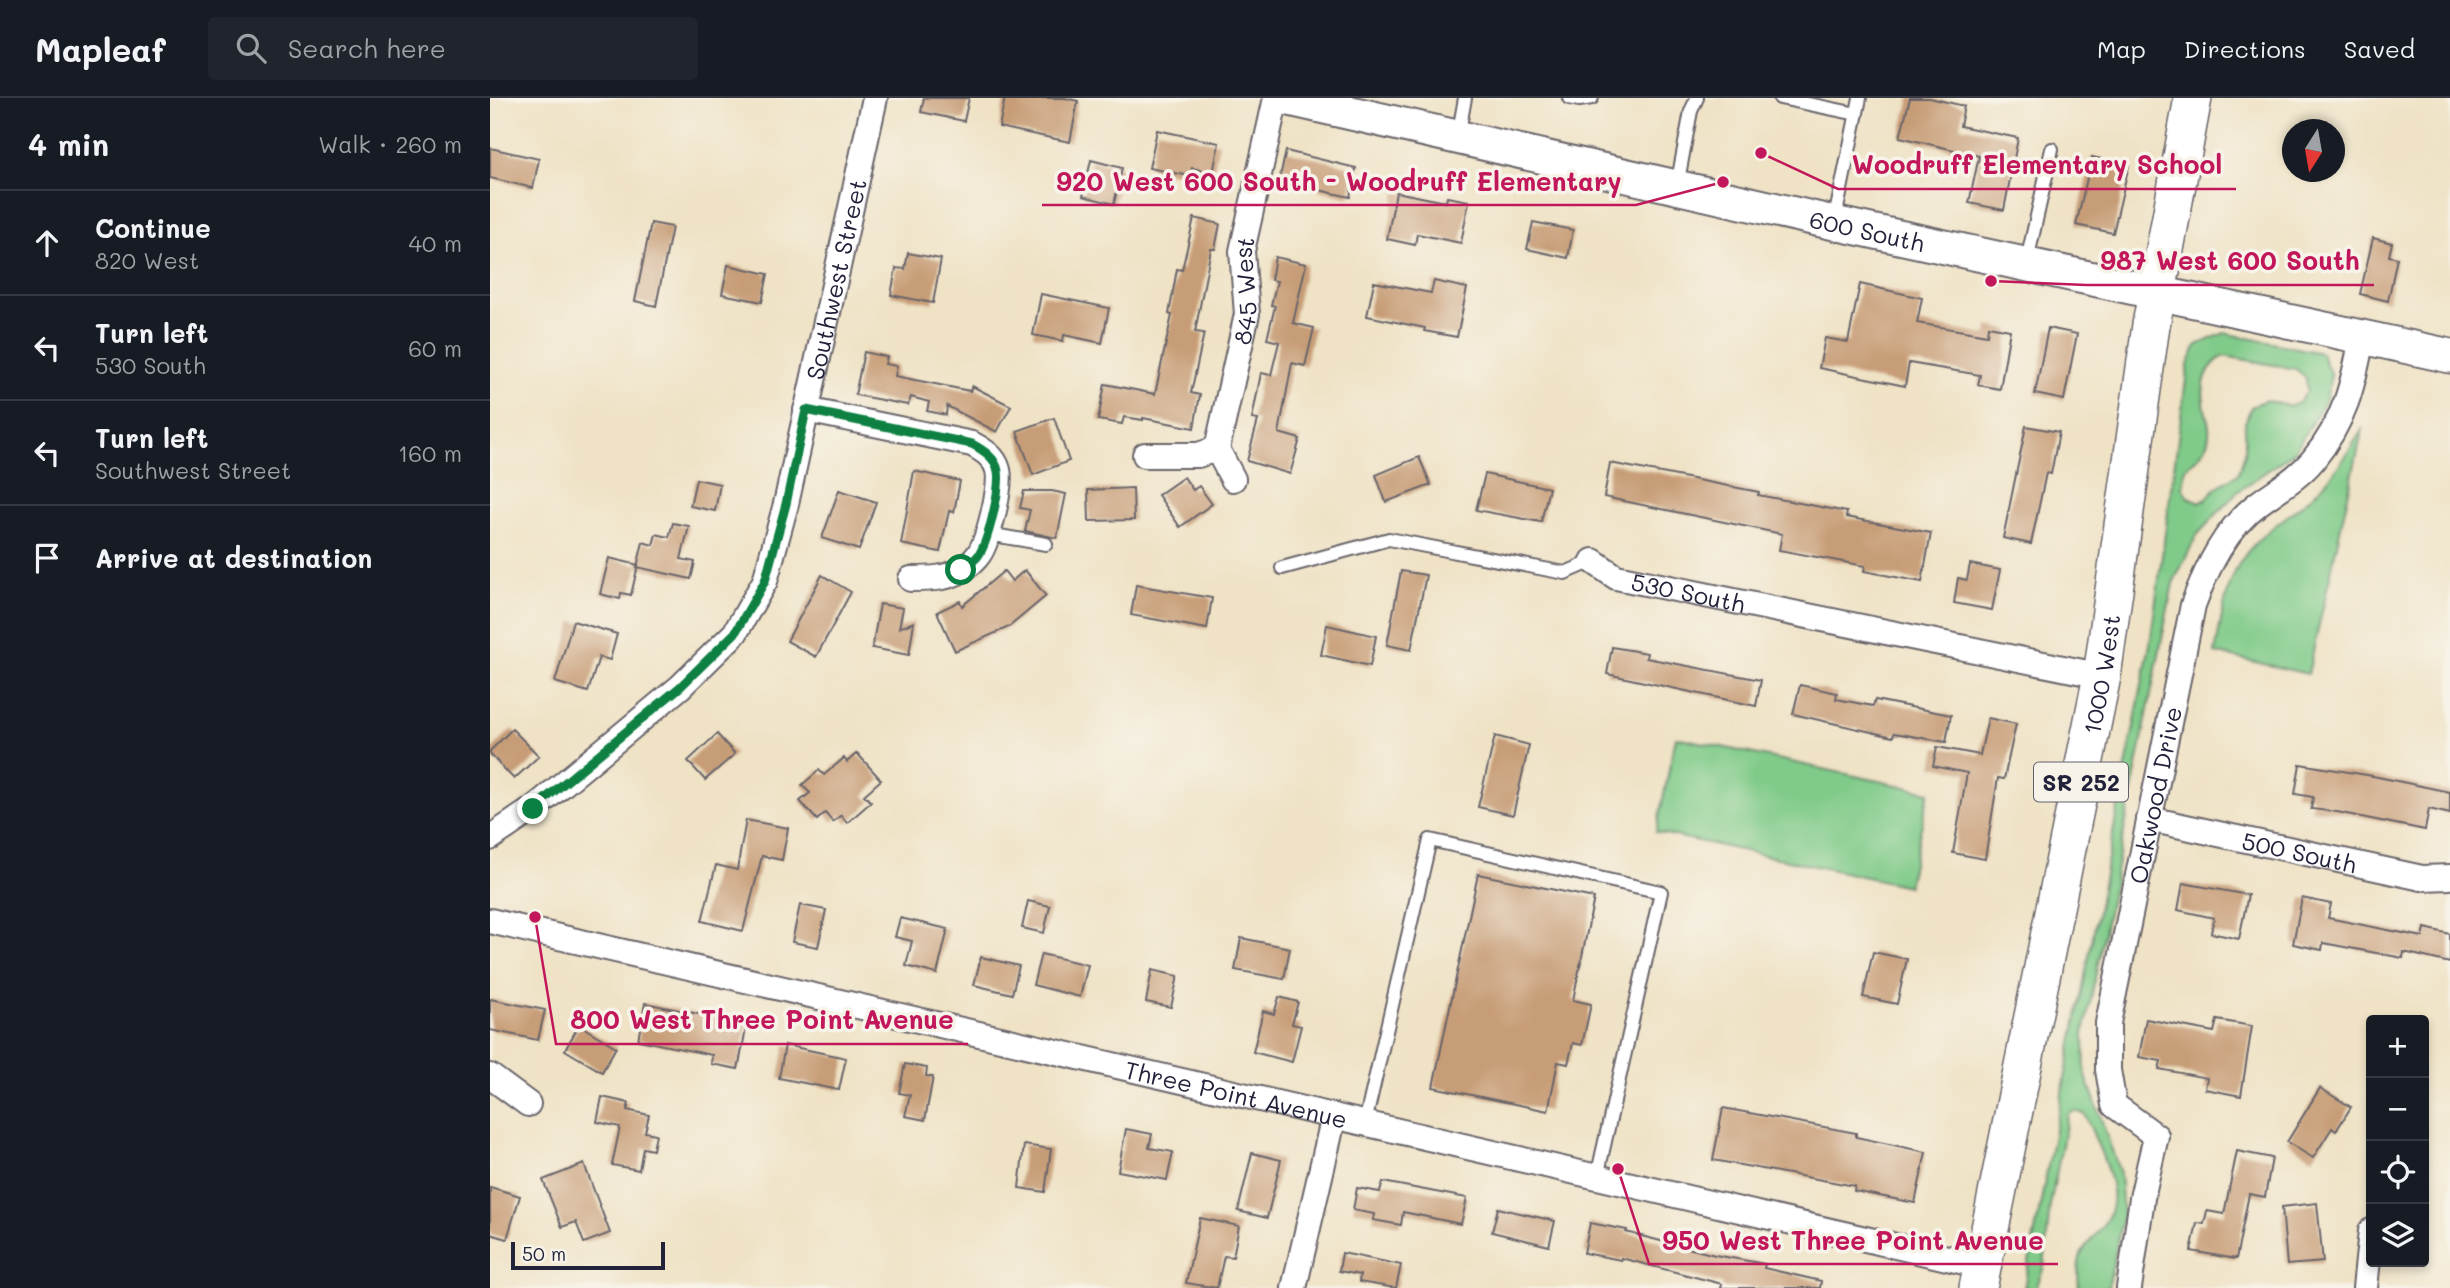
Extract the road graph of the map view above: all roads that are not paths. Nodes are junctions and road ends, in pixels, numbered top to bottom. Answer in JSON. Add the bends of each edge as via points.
{"nodes":[{"id":1,"x":874,"y":98,"type":"edge"},
{"id":2,"x":1276,"y":98,"type":"edge"},
{"id":3,"x":1284,"y":98,"type":"edge"},
{"id":4,"x":1465,"y":98,"type":"edge"},
{"id":5,"x":1569,"y":98,"type":"edge"},
{"id":6,"x":1592,"y":98,"type":"edge"},
{"id":7,"x":1697,"y":98,"type":"edge"},
{"id":8,"x":1780,"y":98,"type":"edge"},
{"id":9,"x":1860,"y":98,"type":"edge"},
{"id":10,"x":2193,"y":98,"type":"edge"},
{"id":11,"x":1857,"y":114,"type":"junction"},
{"id":12,"x":1458,"y":137,"type":"junction"},
{"id":13,"x":2052,"y":149,"type":"dead end"},
{"id":14,"x":1676,"y":187,"type":"junction"},
{"id":15,"x":1834,"y":223,"type":"junction"},
{"id":16,"x":2026,"y":265,"type":"junction"},
{"id":17,"x":2157,"y":293,"type":"junction"},
{"id":18,"x":2362,"y":338,"type":"junction"},
{"id":19,"x":2450,"y":356,"type":"edge"},
{"id":20,"x":806,"y":410,"type":"junction"},
{"id":21,"x":1217,"y":449,"type":"junction"},
{"id":22,"x":1144,"y":455,"type":"dead end"},
{"id":23,"x":1233,"y":479,"type":"dead end"},
{"id":24,"x":988,"y":534,"type":"junction"},
{"id":25,"x":1046,"y":544,"type":"dead end"},
{"id":26,"x":1592,"y":561,"type":"joint"},
{"id":27,"x":1282,"y":568,"type":"dead end"},
{"id":28,"x":911,"y":579,"type":"dead end"},
{"id":29,"x":2102,"y":676,"type":"junction"},
{"id":30,"x":2149,"y":819,"type":"junction"},
{"id":31,"x":490,"y":838,"type":"edge"},
{"id":32,"x":2450,"y":877,"type":"edge"},
{"id":33,"x":490,"y":921,"type":"edge"},
{"id":34,"x":490,"y":1076,"type":"edge"},
{"id":35,"x":528,"y":1104,"type":"dead end"},
{"id":36,"x":1334,"y":1116,"type":"junction"},
{"id":37,"x":1365,"y":1123,"type":"junction"},
{"id":38,"x":1597,"y":1177,"type":"junction"},
{"id":39,"x":2367,"y":1267,"type":"edge"},
{"id":40,"x":1980,"y":1277,"type":"edge"},
{"id":41,"x":1294,"y":1288,"type":"edge"},
{"id":42,"x":2129,"y":1288,"type":"edge"},
{"id":43,"x":2365,"y":1288,"type":"edge"}],
"edges":[{"from":1,"to":20,"type":"street","name":"Southwest Street"},
{"from":2,"to":21,"type":"street","name":"845 West","via":[[1242,251],[1247,314]]},
{"from":3,"to":12,"type":"street","name":"600 South"},
{"from":4,"to":12,"type":"lane"},
{"from":5,"to":6,"type":"lane"},
{"from":7,"to":14,"type":"lane"},
{"from":8,"to":11,"type":"lane"},
{"from":9,"to":11,"type":"lane"},
{"from":10,"to":17,"type":"main road","name":"1000 West","number":"SR 252"},
{"from":11,"to":15,"type":"lane"},
{"from":12,"to":14,"type":"street","name":"600 South"},
{"from":13,"to":16,"type":"lane"},
{"from":14,"to":15,"type":"street","name":"600 South"},
{"from":15,"to":16,"type":"street","name":"600 South"},
{"from":16,"to":17,"type":"street","name":"600 South"},
{"from":17,"to":18,"type":"street","name":"600 South"},
{"from":17,"to":29,"type":"main road","name":"1000 West","number":"SR 252"},
{"from":18,"to":19,"type":"street","name":"600 South"},
{"from":18,"to":30,"type":"street","name":"Oakwood Drive","via":[[2351,393],[2335,428],[2290,483],[2257,504],[2207,569],[2193,605]]},
{"from":20,"to":24,"type":"street","via":[[972,444],[989,454],[998,470],[998,486]]},
{"from":20,"to":31,"type":"street","name":"Southwest Street","via":[[765,581],[735,633],[680,687],[533,809]]},
{"from":21,"to":22,"type":"street","via":[[1198,455]]},
{"from":21,"to":23,"type":"street"},
{"from":24,"to":25,"type":"lane"},
{"from":24,"to":28,"type":"street","via":[[978,557],[961,570],[939,579]]},
{"from":26,"to":27,"type":"lane","name":"530 South","via":[[1564,573],[1389,539]]},
{"from":26,"to":29,"type":"street","name":"530 South","via":[[1616,578]]},
{"from":29,"to":40,"type":"main road","name":"1000 West","number":"SR 252"},
{"from":30,"to":32,"type":"street","name":"500 South","via":[[2421,878]]},
{"from":30,"to":42,"type":"street","name":"Oakwood Drive","via":[[2108,1023],[2114,1105],[2156,1136]]},
{"from":33,"to":36,"type":"street","name":"Three Point Avenue"},
{"from":34,"to":35,"type":"street"},
{"from":36,"to":37,"type":"street","name":"Three Point Avenue"},
{"from":36,"to":41,"type":"street"},
{"from":37,"to":38,"type":"street","name":"Three Point Avenue"},
{"from":37,"to":38,"type":"lane","via":[[1430,840],[1661,892]]},
{"from":38,"to":40,"type":"street","name":"Three Point Avenue"},
{"from":39,"to":43,"type":"street"}]}
